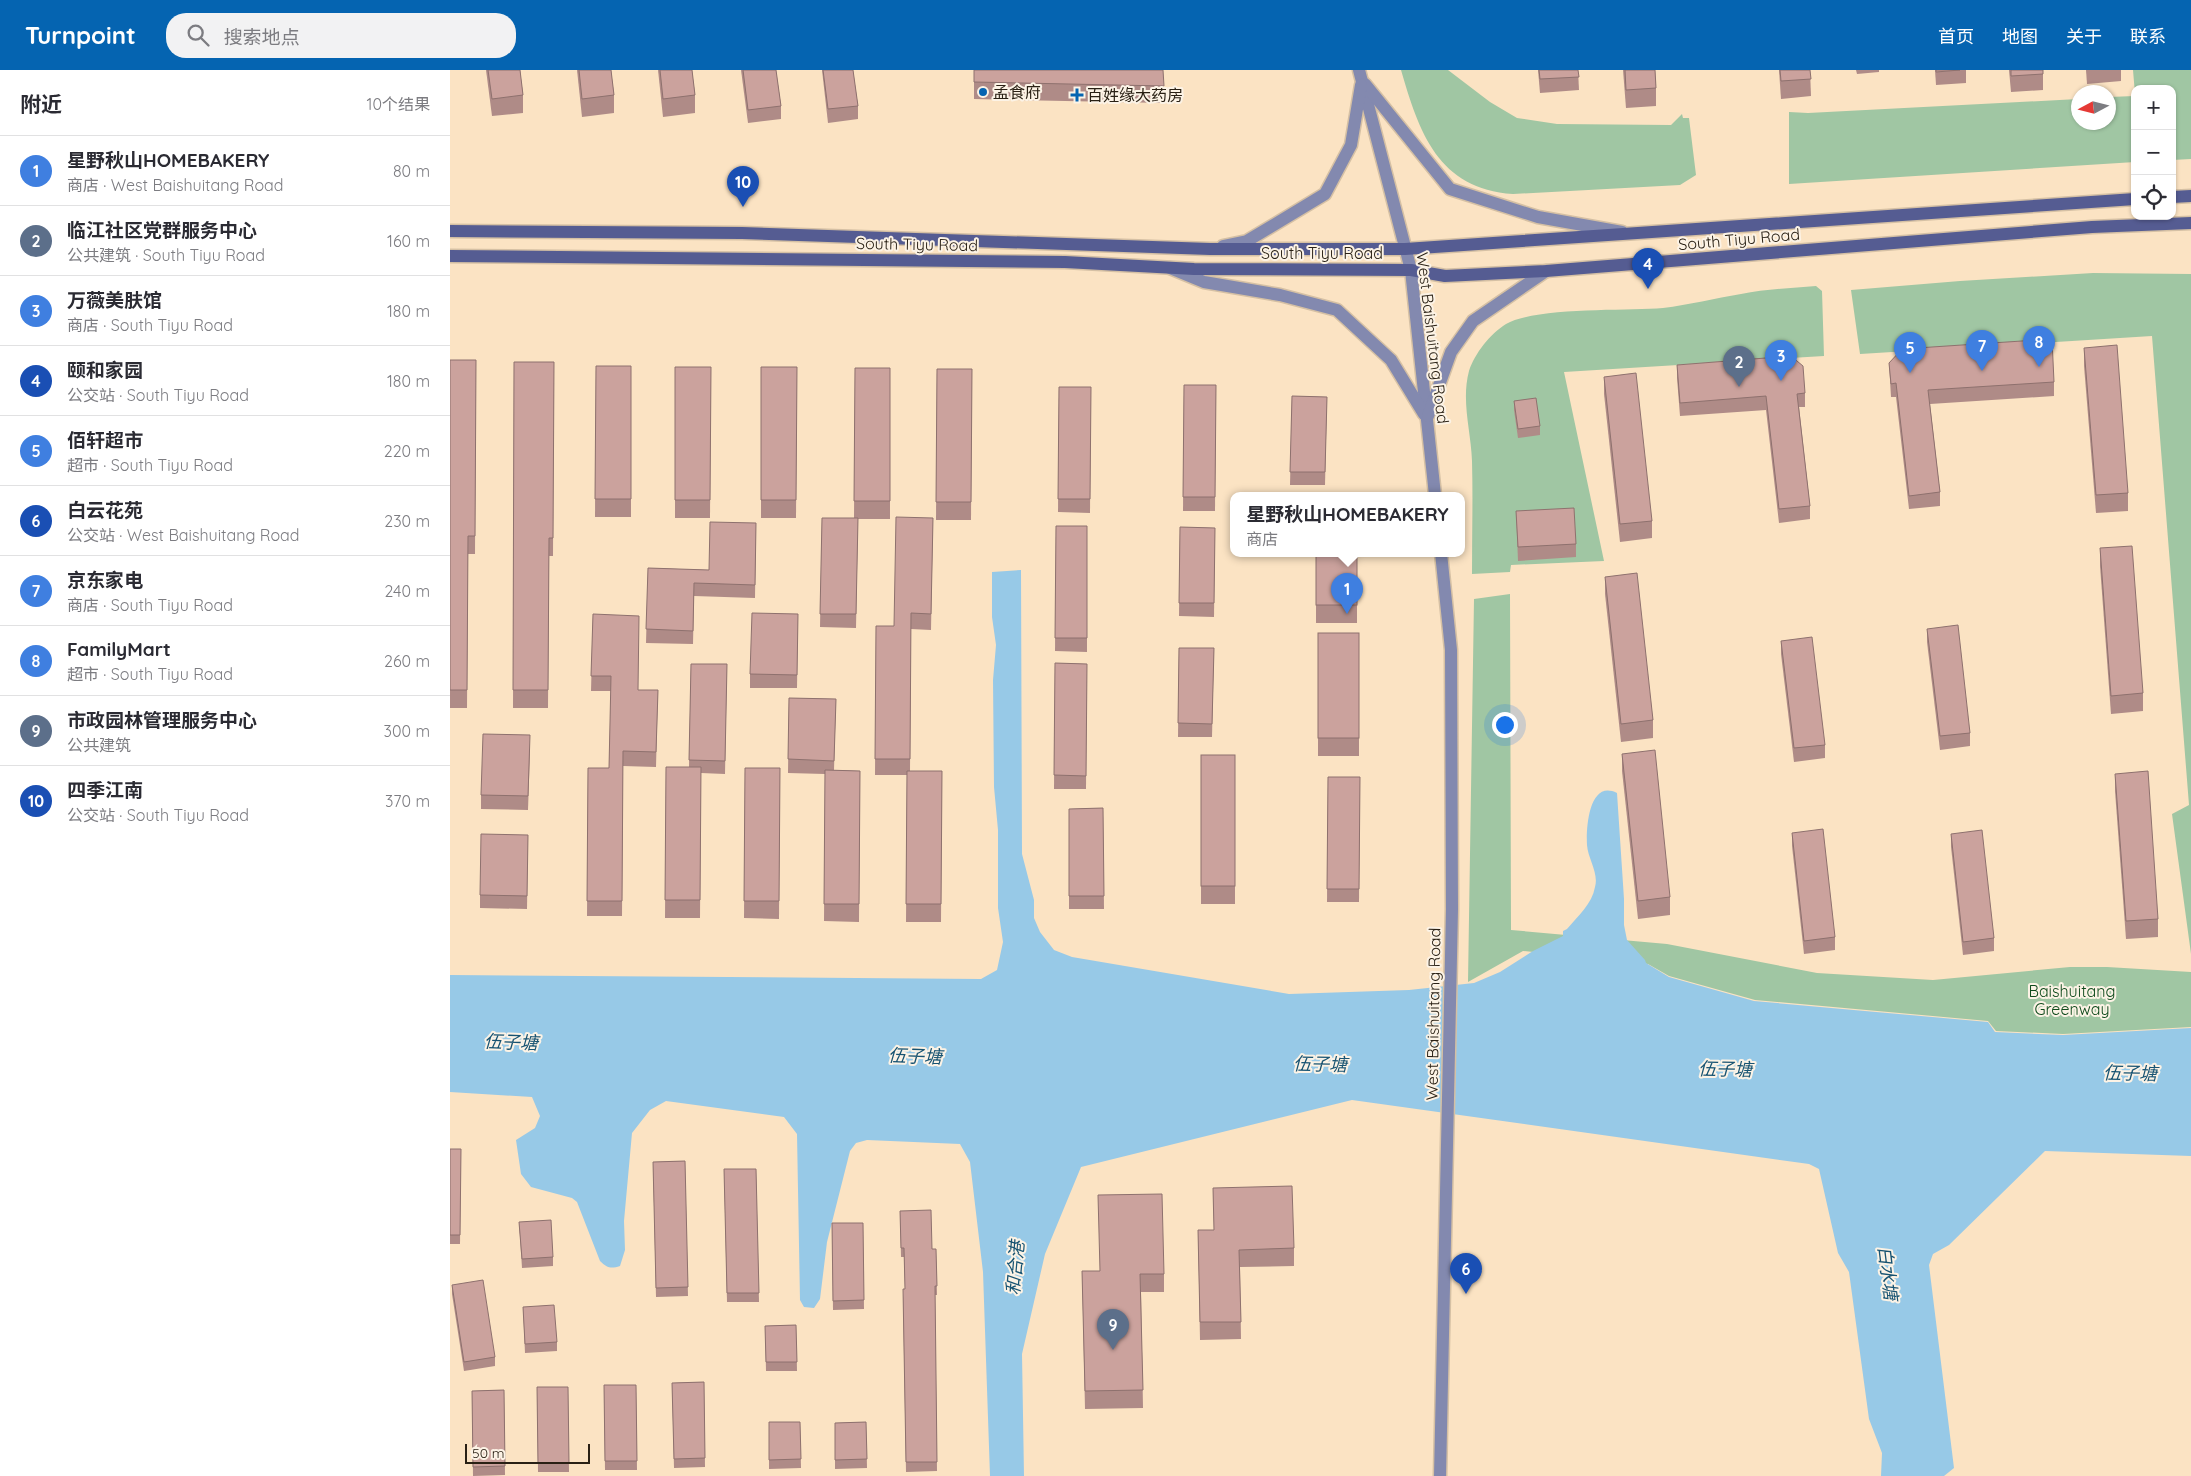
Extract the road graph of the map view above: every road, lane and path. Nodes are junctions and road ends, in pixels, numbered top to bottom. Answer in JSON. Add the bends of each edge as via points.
{"nodes":[{"id":1,"x":1361,"y":75,"type":"edge"},
{"id":2,"x":2191,"y":196,"type":"edge"},
{"id":3,"x":2176,"y":197,"type":"edge"},
{"id":4,"x":2131,"y":199,"type":"edge"},
{"id":5,"x":2191,"y":223,"type":"edge"},
{"id":6,"x":450,"y":231,"type":"edge"},
{"id":7,"x":1627,"y":233,"type":"junction"},
{"id":8,"x":1210,"y":249,"type":"junction"},
{"id":9,"x":1405,"y":249,"type":"junction"},
{"id":10,"x":450,"y":256,"type":"edge"},
{"id":11,"x":1168,"y":268,"type":"junction"},
{"id":12,"x":1411,"y":270,"type":"junction"},
{"id":13,"x":1546,"y":271,"type":"junction"},
{"id":14,"x":1427,"y":418,"type":"junction"},
{"id":15,"x":1435,"y":492,"type":"edge"},
{"id":16,"x":1441,"y":557,"type":"edge"},
{"id":17,"x":1440,"y":1476,"type":"edge"}],
"edges":[{"from":1,"to":7,"type":"street","via":[[1450,189],[1538,217]]},
{"from":1,"to":8,"type":"street","via":[[1351,145],[1325,194],[1247,241]]},
{"from":1,"to":9,"type":"street","name":"West Baishuitang Road"},
{"from":2,"to":3,"type":"main road"},
{"from":4,"to":7,"type":"main road","name":"South Tiyu Road"},
{"from":5,"to":13,"type":"main road","name":"South Tiyu Road","via":[[2092,227]]},
{"from":6,"to":8,"type":"main road","name":"South Tiyu Road","via":[[742,234]]},
{"from":7,"to":9,"type":"main road","name":"South Tiyu Road"},
{"from":8,"to":9,"type":"main road","name":"South Tiyu Road"},
{"from":9,"to":12,"type":"street","name":"West Baishuitang Road"},
{"from":10,"to":11,"type":"main road","name":"South Tiyu Road","via":[[1065,262]]},
{"from":11,"to":12,"type":"main road","name":"South Tiyu Road"},
{"from":11,"to":14,"type":"street","via":[[1204,282],[1280,295],[1337,310],[1391,360]]},
{"from":12,"to":13,"type":"main road","name":"South Tiyu Road","via":[[1445,276]]},
{"from":12,"to":14,"type":"street","name":"West Baishuitang Road"},
{"from":13,"to":14,"type":"street","via":[[1473,321],[1451,352]]},
{"from":14,"to":15,"type":"street","name":"West Baishuitang Road"},
{"from":16,"to":17,"type":"street","name":"West Baishuitang Road","via":[[1451,650],[1452,909]]}]}
